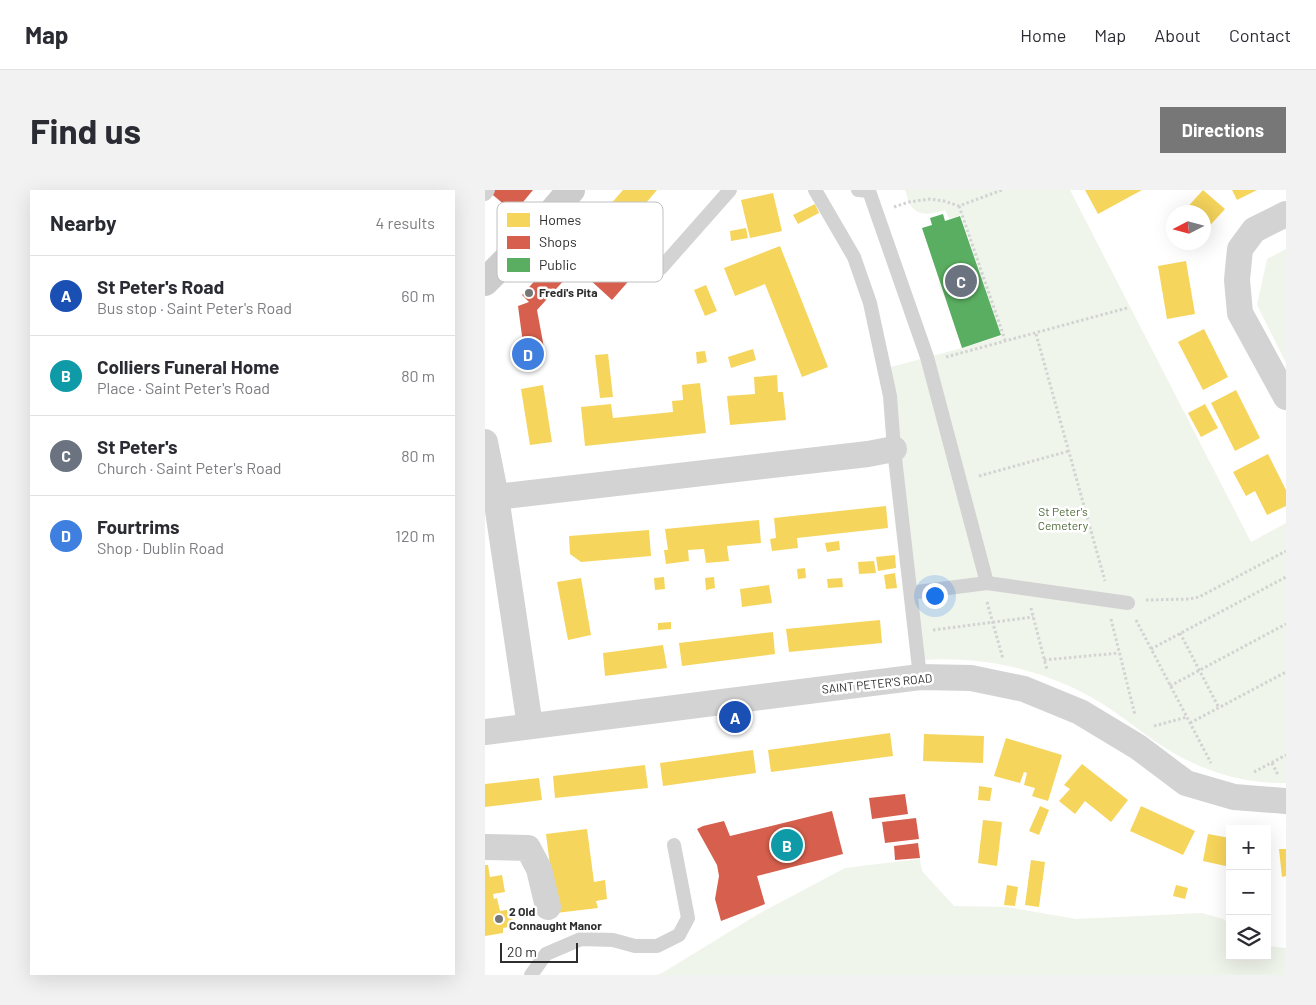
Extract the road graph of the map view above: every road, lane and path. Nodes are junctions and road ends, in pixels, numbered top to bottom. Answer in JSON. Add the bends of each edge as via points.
{"nodes":[{"id":1,"x":488,"y":190,"type":"edge"},
{"id":2,"x":571,"y":190,"type":"edge"},
{"id":3,"x":730,"y":190,"type":"edge"},
{"id":4,"x":859,"y":190,"type":"edge"},
{"id":5,"x":1002,"y":190,"type":"edge"},
{"id":6,"x":818,"y":191,"type":"edge"},
{"id":7,"x":485,"y":194,"type":"edge"},
{"id":8,"x":561,"y":202,"type":"edge"},
{"id":9,"x":959,"y":206,"type":"junction"},
{"id":10,"x":877,"y":213,"type":"junction"},
{"id":11,"x":1286,"y":214,"type":"edge"},
{"id":12,"x":663,"y":266,"type":"edge"},
{"id":13,"x":497,"y":270,"type":"edge"},
{"id":14,"x":485,"y":282,"type":"edge"},
{"id":15,"x":1127,"y":308,"type":"dead end"},
{"id":16,"x":1036,"y":334,"type":"junction"},
{"id":17,"x":1005,"y":340,"type":"junction"},
{"id":18,"x":927,"y":362,"type":"junction"},
{"id":19,"x":1286,"y":397,"type":"edge"},
{"id":20,"x":485,"y":442,"type":"edge"},
{"id":21,"x":893,"y":449,"type":"junction"},
{"id":22,"x":1069,"y":451,"type":"junction"},
{"id":23,"x":959,"y":482,"type":"junction"},
{"id":24,"x":496,"y":497,"type":"junction"},
{"id":25,"x":1286,"y":551,"type":"edge"},
{"id":26,"x":1286,"y":577,"type":"edge"},
{"id":27,"x":984,"y":584,"type":"junction"},
{"id":28,"x":1027,"y":589,"type":"junction"},
{"id":29,"x":917,"y":592,"type":"dead end"},
{"id":30,"x":1108,"y":601,"type":"junction"},
{"id":31,"x":1128,"y":603,"type":"junction"},
{"id":32,"x":1033,"y":617,"type":"junction"},
{"id":33,"x":992,"y":622,"type":"junction"},
{"id":34,"x":1286,"y":624,"type":"edge"},
{"id":35,"x":925,"y":631,"type":"dead end"},
{"id":36,"x":1180,"y":633,"type":"junction"},
{"id":37,"x":1151,"y":649,"type":"junction"},
{"id":38,"x":1119,"y":653,"type":"junction"},
{"id":39,"x":1045,"y":660,"type":"junction"},
{"id":40,"x":1003,"y":662,"type":"dead end"},
{"id":41,"x":1199,"y":670,"type":"junction"},
{"id":42,"x":1286,"y":672,"type":"edge"},
{"id":43,"x":1047,"y":673,"type":"dead end"},
{"id":44,"x":920,"y":677,"type":"junction"},
{"id":45,"x":1170,"y":686,"type":"junction"},
{"id":46,"x":1219,"y":708,"type":"junction"},
{"id":47,"x":1187,"y":717,"type":"junction"},
{"id":48,"x":1136,"y":718,"type":"dead end"},
{"id":49,"x":1191,"y":723,"type":"junction"},
{"id":50,"x":530,"y":726,"type":"junction"},
{"id":51,"x":1151,"y":727,"type":"dead end"},
{"id":52,"x":485,"y":732,"type":"edge"},
{"id":53,"x":1286,"y":755,"type":"edge"},
{"id":54,"x":1213,"y":766,"type":"dead end"},
{"id":55,"x":1246,"y":776,"type":"dead end"},
{"id":56,"x":1286,"y":801,"type":"edge"},
{"id":57,"x":674,"y":845,"type":"dead end"},
{"id":58,"x":485,"y":847,"type":"edge"},
{"id":59,"x":548,"y":907,"type":"dead end"},
{"id":60,"x":531,"y":975,"type":"edge"}],
"edges":[{"from":1,"to":7,"type":"lane"},
{"from":2,"to":8,"type":"main road"},
{"from":3,"to":12,"type":"lane"},
{"from":4,"to":10,"type":"lane","via":[[869,191]]},
{"from":5,"to":9,"type":"path"},
{"from":6,"to":21,"type":"lane","via":[[854,258],[870,302],[890,396]]},
{"from":9,"to":10,"type":"path","via":[[929,199]]},
{"from":9,"to":17,"type":"path"},
{"from":10,"to":18,"type":"lane"},
{"from":11,"to":19,"type":"street","via":[[1253,230],[1240,249],[1237,280],[1240,313]]},
{"from":13,"to":14,"type":"main road"},
{"from":15,"to":16,"type":"path"},
{"from":16,"to":17,"type":"path"},
{"from":16,"to":22,"type":"path"},
{"from":17,"to":18,"type":"path"},
{"from":18,"to":23,"type":"lane"},
{"from":20,"to":24,"type":"street"},
{"from":21,"to":24,"type":"street"},
{"from":21,"to":44,"type":"lane"},
{"from":22,"to":23,"type":"path"},
{"from":22,"to":30,"type":"path"},
{"from":23,"to":27,"type":"lane"},
{"from":24,"to":50,"type":"street"},
{"from":25,"to":31,"type":"path","via":[[1199,597]]},
{"from":26,"to":36,"type":"path"},
{"from":27,"to":28,"type":"lane"},
{"from":27,"to":29,"type":"lane"},
{"from":27,"to":33,"type":"path"},
{"from":28,"to":30,"type":"lane"},
{"from":28,"to":32,"type":"path"},
{"from":30,"to":31,"type":"lane"},
{"from":30,"to":38,"type":"path"},
{"from":31,"to":37,"type":"path"},
{"from":32,"to":33,"type":"path"},
{"from":32,"to":39,"type":"path"},
{"from":33,"to":35,"type":"path"},
{"from":33,"to":40,"type":"path"},
{"from":34,"to":41,"type":"path"},
{"from":36,"to":37,"type":"path"},
{"from":36,"to":41,"type":"path"},
{"from":37,"to":45,"type":"path"},
{"from":38,"to":39,"type":"path"},
{"from":38,"to":48,"type":"path"},
{"from":39,"to":43,"type":"path"},
{"from":41,"to":45,"type":"path"},
{"from":41,"to":46,"type":"path"},
{"from":42,"to":46,"type":"path"},
{"from":44,"to":50,"type":"street","name":"SAINT PETER'S ROAD"},
{"from":44,"to":56,"type":"street","name":"SAINT PETER'S ROAD","via":[[971,678],[1024,689],[1080,712],[1137,747],[1186,783],[1233,797]]},
{"from":45,"to":47,"type":"path"},
{"from":46,"to":49,"type":"path"},
{"from":47,"to":49,"type":"path"},
{"from":47,"to":51,"type":"path"},
{"from":49,"to":54,"type":"path"},
{"from":50,"to":52,"type":"street","name":"SAINT PETER'S ROAD"},
{"from":53,"to":55,"type":"path"},
{"from":57,"to":60,"type":"lane","via":[[688,918],[679,935],[657,946],[581,939],[546,954]]},
{"from":58,"to":59,"type":"street","via":[[528,848],[539,870]]}]}
